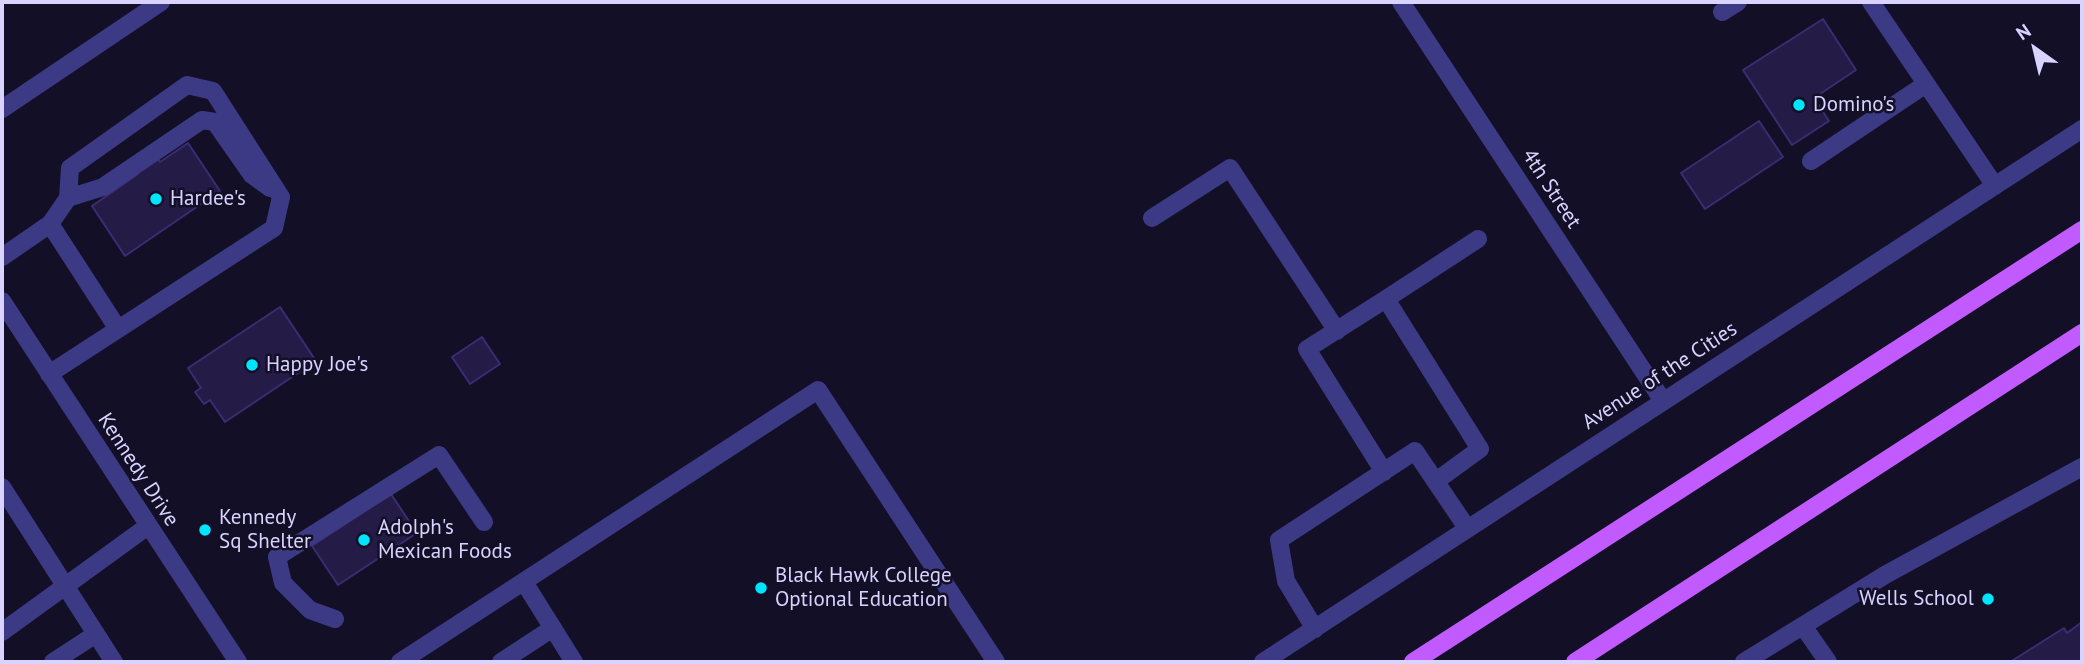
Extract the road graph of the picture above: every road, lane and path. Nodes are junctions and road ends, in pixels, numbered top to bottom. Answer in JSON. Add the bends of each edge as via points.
{"nodes":[{"id":1,"x":161,"y":2,"type":"edge"},
{"id":2,"x":1401,"y":2,"type":"edge"},
{"id":3,"x":1738,"y":2,"type":"edge"},
{"id":4,"x":1871,"y":2,"type":"edge"},
{"id":5,"x":1722,"y":12,"type":"dead end"},
{"id":6,"x":1926,"y":84,"type":"junction"},
{"id":7,"x":2,"y":109,"type":"edge"},
{"id":8,"x":2082,"y":129,"type":"edge"},
{"id":9,"x":1811,"y":161,"type":"dead end"},
{"id":10,"x":1995,"y":186,"type":"junction"},
{"id":11,"x":281,"y":197,"type":"junction"},
{"id":12,"x":68,"y":198,"type":"junction"},
{"id":13,"x":1152,"y":218,"type":"dead end"},
{"id":14,"x":50,"y":224,"type":"junction"},
{"id":15,"x":2082,"y":230,"type":"edge"},
{"id":16,"x":1478,"y":239,"type":"dead end"},
{"id":17,"x":2,"y":257,"type":"edge"},
{"id":18,"x":1386,"y":299,"type":"junction"},
{"id":19,"x":2,"y":301,"type":"edge"},
{"id":20,"x":118,"y":329,"type":"junction"},
{"id":21,"x":1336,"y":331,"type":"junction"},
{"id":22,"x":2082,"y":333,"type":"edge"},
{"id":23,"x":49,"y":374,"type":"junction"},
{"id":24,"x":1662,"y":401,"type":"junction"},
{"id":25,"x":2082,"y":467,"type":"edge"},
{"id":26,"x":1384,"y":472,"type":"junction"},
{"id":27,"x":1436,"y":481,"type":"junction"},
{"id":28,"x":2,"y":487,"type":"edge"},
{"id":29,"x":484,"y":522,"type":"dead end"},
{"id":30,"x":148,"y":526,"type":"junction"},
{"id":31,"x":1468,"y":528,"type":"junction"},
{"id":32,"x":524,"y":582,"type":"junction"},
{"id":33,"x":66,"y":586,"type":"junction"},
{"id":34,"x":335,"y":620,"type":"dead end"},
{"id":35,"x":1803,"y":626,"type":"junction"},
{"id":36,"x":552,"y":628,"type":"junction"},
{"id":37,"x":1315,"y":629,"type":"junction"},
{"id":38,"x":2,"y":632,"type":"edge"},
{"id":39,"x":96,"y":634,"type":"junction"},
{"id":40,"x":54,"y":662,"type":"edge"},
{"id":41,"x":114,"y":662,"type":"edge"},
{"id":42,"x":238,"y":662,"type":"edge"},
{"id":43,"x":400,"y":662,"type":"edge"},
{"id":44,"x":501,"y":662,"type":"edge"},
{"id":45,"x":574,"y":662,"type":"edge"},
{"id":46,"x":996,"y":662,"type":"edge"},
{"id":47,"x":1263,"y":662,"type":"edge"},
{"id":48,"x":1413,"y":662,"type":"edge"},
{"id":49,"x":1575,"y":662,"type":"edge"},
{"id":50,"x":1744,"y":662,"type":"edge"},
{"id":51,"x":1828,"y":662,"type":"edge"}],
"edges":[{"from":1,"to":7,"type":"street"},
{"from":2,"to":24,"type":"street","name":"4th Street"},
{"from":3,"to":5,"type":"street"},
{"from":4,"to":6,"type":"street"},
{"from":6,"to":9,"type":"street"},
{"from":6,"to":10,"type":"street"},
{"from":8,"to":10,"type":"street","name":"Avenue of the Cities"},
{"from":10,"to":24,"type":"street","name":"Avenue of the Cities"},
{"from":11,"to":12,"type":"street","via":[[252,175],[215,122],[202,120],[103,187]]},
{"from":11,"to":12,"type":"street","via":[[213,91],[187,85],[71,168]]},
{"from":11,"to":20,"type":"street","via":[[274,229]]},
{"from":12,"to":14,"type":"street"},
{"from":13,"to":21,"type":"street","via":[[1230,168]]},
{"from":14,"to":17,"type":"street"},
{"from":14,"to":20,"type":"street"},
{"from":15,"to":48,"type":"main road"},
{"from":16,"to":18,"type":"street"},
{"from":18,"to":21,"type":"street"},
{"from":18,"to":27,"type":"street","via":[[1480,449]]},
{"from":19,"to":23,"type":"street","name":"Kennedy Drive"},
{"from":20,"to":23,"type":"street"},
{"from":21,"to":26,"type":"street","via":[[1307,349]]},
{"from":22,"to":49,"type":"main road"},
{"from":23,"to":30,"type":"street","name":"Kennedy Drive"},
{"from":24,"to":31,"type":"street","name":"Avenue of the Cities"},
{"from":25,"to":35,"type":"street","via":[[1885,575]]},
{"from":26,"to":27,"type":"street","via":[[1415,451]]},
{"from":26,"to":37,"type":"street","via":[[1279,540],[1286,581]]},
{"from":27,"to":31,"type":"street"},
{"from":28,"to":33,"type":"street"},
{"from":29,"to":34,"type":"street","via":[[439,455],[277,557],[283,583],[310,610]]},
{"from":30,"to":33,"type":"street"},
{"from":30,"to":42,"type":"street","name":"Kennedy Drive"},
{"from":31,"to":37,"type":"street","name":"Avenue of the Cities"},
{"from":32,"to":36,"type":"street"},
{"from":32,"to":43,"type":"street"},
{"from":32,"to":46,"type":"street","via":[[818,390]]},
{"from":33,"to":38,"type":"street"},
{"from":33,"to":39,"type":"street"},
{"from":35,"to":50,"type":"street"},
{"from":35,"to":51,"type":"street"},
{"from":36,"to":44,"type":"street"},
{"from":36,"to":45,"type":"street"},
{"from":37,"to":47,"type":"street","name":"Avenue of the Cities"},
{"from":39,"to":40,"type":"street"},
{"from":39,"to":41,"type":"street"}]}
